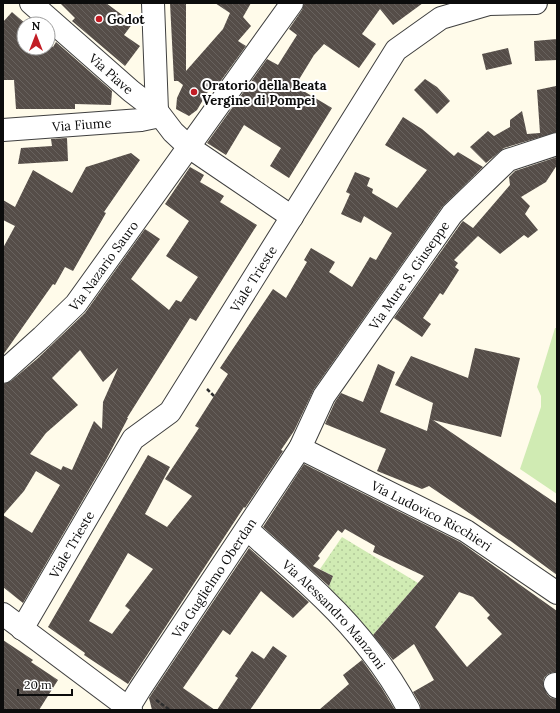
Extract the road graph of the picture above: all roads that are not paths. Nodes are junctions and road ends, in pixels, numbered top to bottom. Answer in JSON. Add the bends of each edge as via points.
{"nodes":[{"id":1,"x":31,"y":3,"type":"edge"},
{"id":2,"x":154,"y":3,"type":"edge"},
{"id":3,"x":292,"y":3,"type":"edge"},
{"id":4,"x":536,"y":3,"type":"edge"},
{"id":5,"x":159,"y":113,"type":"junction"},
{"id":6,"x":3,"y":130,"type":"edge"},
{"id":7,"x":557,"y":144,"type":"edge"},
{"id":8,"x":190,"y":147,"type":"junction"},
{"id":9,"x":292,"y":217,"type":"junction"},
{"id":10,"x":3,"y":372,"type":"edge"},
{"id":11,"x":300,"y":448,"type":"junction"},
{"id":12,"x":247,"y":529,"type":"junction"},
{"id":13,"x":557,"y":593,"type":"edge"},
{"id":14,"x":3,"y":614,"type":"edge"},
{"id":15,"x":22,"y":629,"type":"junction"},
{"id":16,"x":129,"y":709,"type":"edge"},
{"id":17,"x":410,"y":710,"type":"edge"}],
"edges":[{"from":1,"to":5,"type":"street","name":"Via Piave"},
{"from":2,"to":5,"type":"street"},
{"from":3,"to":8,"type":"street","name":"Via Nazario Sauro"},
{"from":4,"to":9,"type":"street","name":"Viale Trieste","via":[[489,4],[440,18],[396,50]]},
{"from":5,"to":6,"type":"street","name":"Via Fiume","via":[[141,120]]},
{"from":5,"to":8,"type":"street","name":"Via Piave","via":[[173,132]]},
{"from":7,"to":11,"type":"street","name":"Via Mure S. Giuseppe","via":[[508,160],[452,214],[324,396]]},
{"from":8,"to":9,"type":"street","name":"Via Piave"},
{"from":8,"to":10,"type":"street","name":"Via Nazario Sauro","via":[[76,304]]},
{"from":9,"to":15,"type":"street","name":"Viale Trieste","via":[[170,412],[133,439]]},
{"from":11,"to":12,"type":"street","name":"Via Guglielmo Oberdan"},
{"from":11,"to":13,"type":"street","name":"Via Ludovico Ricchieri","via":[[466,531]]},
{"from":12,"to":16,"type":"street","name":"Via Guglielmo Oberdan"},
{"from":12,"to":17,"type":"street","name":"Via Alessandro Manzoni","via":[[325,600],[370,650]]},
{"from":14,"to":15,"type":"street"},
{"from":15,"to":16,"type":"street"}]}
